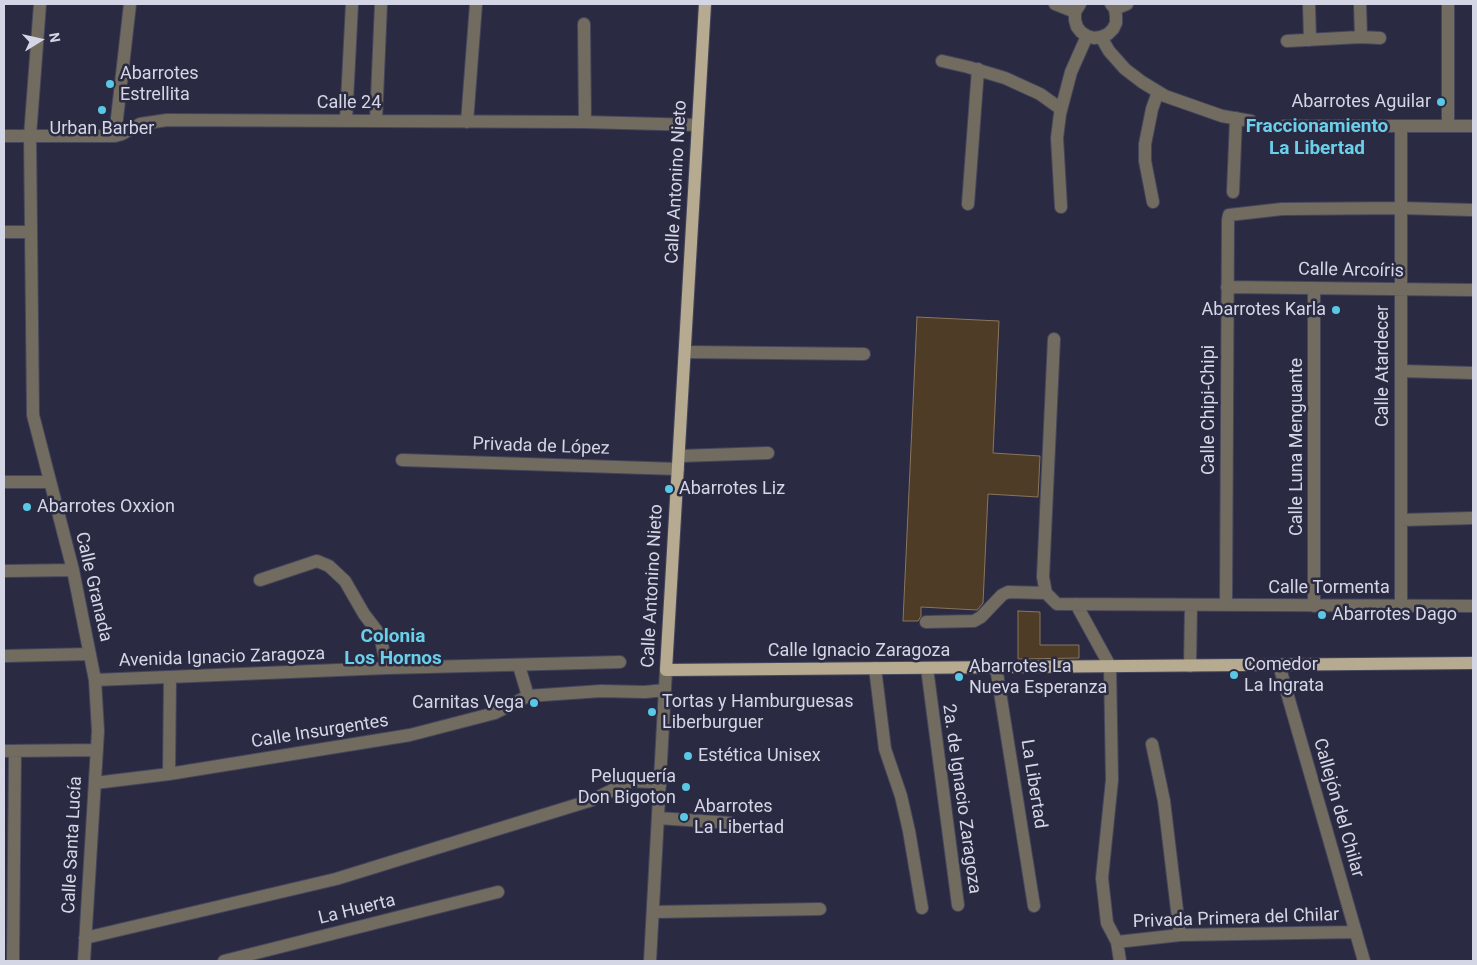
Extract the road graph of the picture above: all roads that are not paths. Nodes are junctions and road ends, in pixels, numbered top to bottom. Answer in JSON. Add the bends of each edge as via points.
{"nodes":[{"id":1,"x":40,"y":4,"type":"edge"},
{"id":2,"x":130,"y":4,"type":"edge"},
{"id":3,"x":352,"y":4,"type":"edge"},
{"id":4,"x":381,"y":4,"type":"edge"},
{"id":5,"x":476,"y":4,"type":"edge"},
{"id":6,"x":705,"y":4,"type":"edge"},
{"id":7,"x":1055,"y":4,"type":"edge"},
{"id":8,"x":1127,"y":4,"type":"edge"},
{"id":9,"x":1309,"y":4,"type":"edge"},
{"id":10,"x":1360,"y":4,"type":"edge"},
{"id":11,"x":1448,"y":4,"type":"edge"},
{"id":12,"x":1113,"y":6,"type":"edge"},
{"id":13,"x":1078,"y":8,"type":"edge"},
{"id":14,"x":584,"y":24,"type":"dead end"},
{"id":15,"x":1087,"y":36,"type":"junction"},
{"id":16,"x":1101,"y":37,"type":"junction"},
{"id":17,"x":1361,"y":37,"type":"junction"},
{"id":18,"x":1380,"y":38,"type":"dead end"},
{"id":19,"x":1310,"y":40,"type":"junction"},
{"id":20,"x":1287,"y":41,"type":"dead end"},
{"id":21,"x":942,"y":61,"type":"dead end"},
{"id":22,"x":978,"y":69,"type":"junction"},
{"id":23,"x":1158,"y":92,"type":"junction"},
{"id":24,"x":1061,"y":109,"type":"junction"},
{"id":25,"x":1236,"y":118,"type":"junction"},
{"id":26,"x":346,"y":120,"type":"junction"},
{"id":27,"x":376,"y":120,"type":"junction"},
{"id":28,"x":1252,"y":121,"type":"dead end"},
{"id":29,"x":467,"y":122,"type":"junction"},
{"id":30,"x":585,"y":122,"type":"junction"},
{"id":31,"x":698,"y":125,"type":"junction"},
{"id":32,"x":1284,"y":126,"type":"dead end"},
{"id":33,"x":1401,"y":126,"type":"junction"},
{"id":34,"x":1448,"y":126,"type":"junction"},
{"id":35,"x":1473,"y":126,"type":"edge"},
{"id":36,"x":4,"y":136,"type":"edge"},
{"id":37,"x":30,"y":136,"type":"junction"},
{"id":38,"x":114,"y":136,"type":"junction"},
{"id":39,"x":1234,"y":192,"type":"dead end"},
{"id":40,"x":1153,"y":202,"type":"dead end"},
{"id":41,"x":968,"y":204,"type":"dead end"},
{"id":42,"x":1060,"y":207,"type":"dead end"},
{"id":43,"x":1401,"y":208,"type":"junction"},
{"id":44,"x":1473,"y":210,"type":"edge"},
{"id":45,"x":4,"y":232,"type":"edge"},
{"id":46,"x":31,"y":232,"type":"junction"},
{"id":47,"x":1227,"y":287,"type":"junction"},
{"id":48,"x":1314,"y":288,"type":"junction"},
{"id":49,"x":1401,"y":289,"type":"junction"},
{"id":50,"x":1473,"y":290,"type":"edge"},
{"id":51,"x":1054,"y":339,"type":"dead end"},
{"id":52,"x":685,"y":352,"type":"junction"},
{"id":53,"x":864,"y":354,"type":"dead end"},
{"id":54,"x":1401,"y":371,"type":"junction"},
{"id":55,"x":1473,"y":373,"type":"edge"},
{"id":56,"x":768,"y":453,"type":"dead end"},
{"id":57,"x":402,"y":460,"type":"dead end"},
{"id":58,"x":678,"y":463,"type":"junction"},
{"id":59,"x":4,"y":482,"type":"edge"},
{"id":60,"x":50,"y":482,"type":"junction"},
{"id":61,"x":1473,"y":518,"type":"edge"},
{"id":62,"x":1401,"y":520,"type":"junction"},
{"id":63,"x":4,"y":570,"type":"edge"},
{"id":64,"x":73,"y":570,"type":"junction"},
{"id":65,"x":260,"y":580,"type":"dead end"},
{"id":66,"x":1046,"y":593,"type":"junction"},
{"id":67,"x":1076,"y":604,"type":"junction"},
{"id":68,"x":1188,"y":605,"type":"junction"},
{"id":69,"x":1226,"y":605,"type":"junction"},
{"id":70,"x":1314,"y":606,"type":"junction"},
{"id":71,"x":1401,"y":606,"type":"junction"},
{"id":72,"x":1473,"y":606,"type":"edge"},
{"id":73,"x":926,"y":622,"type":"dead end"},
{"id":74,"x":90,"y":654,"type":"junction"},
{"id":75,"x":4,"y":656,"type":"edge"},
{"id":76,"x":620,"y":662,"type":"dead end"},
{"id":77,"x":1473,"y":663,"type":"edge"},
{"id":78,"x":1278,"y":665,"type":"junction"},
{"id":79,"x":518,"y":666,"type":"junction"},
{"id":80,"x":1110,"y":666,"type":"junction"},
{"id":81,"x":1190,"y":666,"type":"junction"},
{"id":82,"x":996,"y":667,"type":"junction"},
{"id":83,"x":387,"y":668,"type":"junction"},
{"id":84,"x":875,"y":668,"type":"junction"},
{"id":85,"x":927,"y":668,"type":"junction"},
{"id":86,"x":666,"y":670,"type":"junction"},
{"id":87,"x":170,"y":677,"type":"junction"},
{"id":88,"x":95,"y":680,"type":"junction"},
{"id":89,"x":665,"y":690,"type":"junction"},
{"id":90,"x":528,"y":696,"type":"junction"},
{"id":91,"x":98,"y":731,"type":"joint"},
{"id":92,"x":1152,"y":744,"type":"dead end"},
{"id":93,"x":96,"y":750,"type":"junction"},
{"id":94,"x":9,"y":751,"type":"edge"},
{"id":95,"x":169,"y":774,"type":"junction"},
{"id":96,"x":95,"y":783,"type":"junction"},
{"id":97,"x":660,"y":785,"type":"junction"},
{"id":98,"x":658,"y":818,"type":"junction"},
{"id":99,"x":731,"y":823,"type":"dead end"},
{"id":100,"x":498,"y":892,"type":"dead end"},
{"id":101,"x":731,"y":904,"type":"dead end"},
{"id":102,"x":958,"y":905,"type":"dead end"},
{"id":103,"x":1034,"y":906,"type":"dead end"},
{"id":104,"x":922,"y":908,"type":"dead end"},
{"id":105,"x":653,"y":909,"type":"junction"},
{"id":106,"x":820,"y":909,"type":"dead end"},
{"id":107,"x":1356,"y":932,"type":"junction"},
{"id":108,"x":1180,"y":935,"type":"junction"},
{"id":109,"x":85,"y":938,"type":"junction"},
{"id":110,"x":1117,"y":942,"type":"junction"},
{"id":111,"x":13,"y":961,"type":"edge"},
{"id":112,"x":84,"y":961,"type":"edge"},
{"id":113,"x":224,"y":961,"type":"edge"},
{"id":114,"x":650,"y":961,"type":"edge"},
{"id":115,"x":1120,"y":961,"type":"edge"},
{"id":116,"x":1364,"y":961,"type":"edge"}],
"edges":[{"from":1,"to":37,"type":"street","name":"Calle Granada"},
{"from":2,"to":38,"type":"street"},
{"from":3,"to":26,"type":"street"},
{"from":4,"to":27,"type":"street"},
{"from":5,"to":29,"type":"street"},
{"from":6,"to":31,"type":"main road","name":"Calle Antonino Nieto"},
{"from":7,"to":13,"type":"street"},
{"from":8,"to":12,"type":"street"},
{"from":9,"to":19,"type":"street"},
{"from":10,"to":17,"type":"street"},
{"from":11,"to":34,"type":"street"},
{"from":12,"to":16,"type":"street","via":[[1116,23],[1108,34]]},
{"from":13,"to":15,"type":"street","via":[[1075,20]]},
{"from":14,"to":30,"type":"street"},
{"from":15,"to":16,"type":"street"},
{"from":15,"to":24,"type":"street","via":[[1070,72]]},
{"from":16,"to":23,"type":"street","via":[[1109,52],[1125,69]]},
{"from":17,"to":18,"type":"street"},
{"from":17,"to":19,"type":"street"},
{"from":19,"to":20,"type":"street"},
{"from":21,"to":22,"type":"street"},
{"from":22,"to":24,"type":"street","via":[[1040,94]]},
{"from":22,"to":41,"type":"street"},
{"from":23,"to":25,"type":"street","via":[[1192,106]]},
{"from":23,"to":40,"type":"street","via":[[1145,144]]},
{"from":24,"to":42,"type":"street","via":[[1057,138]]},
{"from":25,"to":28,"type":"street"},
{"from":25,"to":39,"type":"street"},
{"from":26,"to":27,"type":"street","name":"Calle 24"},
{"from":26,"to":38,"type":"street","name":"Calle 24","via":[[167,120],[140,124]]},
{"from":27,"to":29,"type":"street","name":"Calle 24"},
{"from":29,"to":30,"type":"street","name":"Calle 24"},
{"from":30,"to":31,"type":"street","name":"Calle 24"},
{"from":31,"to":52,"type":"main road","name":"Calle Antonino Nieto"},
{"from":32,"to":33,"type":"street"},
{"from":33,"to":34,"type":"street"},
{"from":33,"to":43,"type":"street","name":"Calle Atardecer"},
{"from":34,"to":35,"type":"street"},
{"from":36,"to":37,"type":"street","name":"Calle 24"},
{"from":37,"to":38,"type":"street","name":"Calle 24"},
{"from":37,"to":46,"type":"street","name":"Calle Granada"},
{"from":43,"to":44,"type":"street"},
{"from":43,"to":47,"type":"street","name":"Calle Chipi-Chipi","via":[[1282,209],[1229,215]]},
{"from":43,"to":49,"type":"street","name":"Calle Atardecer"},
{"from":45,"to":46,"type":"street"},
{"from":46,"to":60,"type":"street","name":"Calle Granada","via":[[33,414]]},
{"from":47,"to":48,"type":"street","name":"Calle Arcoíris"},
{"from":47,"to":69,"type":"street","name":"Calle Chipi-Chipi"},
{"from":48,"to":49,"type":"street","name":"Calle Arcoíris"},
{"from":48,"to":70,"type":"street","name":"Calle Luna Menguante"},
{"from":49,"to":50,"type":"street","name":"Calle Arcoíris"},
{"from":49,"to":54,"type":"street","name":"Calle Atardecer"},
{"from":51,"to":66,"type":"street","via":[[1043,577]]},
{"from":52,"to":53,"type":"street"},
{"from":52,"to":58,"type":"main road","name":"Calle Antonino Nieto"},
{"from":54,"to":55,"type":"street"},
{"from":54,"to":62,"type":"street","name":"Calle Atardecer"},
{"from":56,"to":58,"type":"street","name":"Privada de López"},
{"from":57,"to":58,"type":"street","name":"Privada de López"},
{"from":58,"to":86,"type":"main road","name":"Calle Antonino Nieto"},
{"from":59,"to":60,"type":"street"},
{"from":60,"to":64,"type":"street","name":"Calle Granada"},
{"from":61,"to":62,"type":"street"},
{"from":62,"to":71,"type":"street","name":"Calle Atardecer"},
{"from":63,"to":64,"type":"street"},
{"from":64,"to":74,"type":"street","name":"Calle Granada"},
{"from":65,"to":83,"type":"street","via":[[317,561],[329,566],[345,580],[380,635]]},
{"from":66,"to":67,"type":"street","name":"Calle Tormenta","via":[[1057,604]]},
{"from":66,"to":73,"type":"street","via":[[1008,592],[974,621]]},
{"from":67,"to":68,"type":"street","name":"Calle Tormenta"},
{"from":67,"to":80,"type":"street"},
{"from":68,"to":69,"type":"street","name":"Calle Tormenta"},
{"from":68,"to":81,"type":"street"},
{"from":69,"to":70,"type":"street","name":"Calle Tormenta"},
{"from":70,"to":71,"type":"street","name":"Calle Tormenta"},
{"from":71,"to":72,"type":"street","name":"Calle Tormenta"},
{"from":74,"to":75,"type":"street"},
{"from":74,"to":88,"type":"street","name":"Calle Granada"},
{"from":76,"to":79,"type":"street","name":"Avenida Ignacio Zaragoza"},
{"from":77,"to":78,"type":"main road","name":"Calle Ignacio Zaragoza"},
{"from":78,"to":81,"type":"main road","name":"Calle Ignacio Zaragoza"},
{"from":78,"to":107,"type":"street","name":"Callejón del Chilar"},
{"from":79,"to":83,"type":"street","name":"Avenida Ignacio Zaragoza"},
{"from":79,"to":90,"type":"street"},
{"from":80,"to":81,"type":"main road","name":"Calle Ignacio Zaragoza"},
{"from":80,"to":82,"type":"main road","name":"Calle Ignacio Zaragoza"},
{"from":80,"to":110,"type":"street","via":[[1112,780],[1102,878],[1107,923]]},
{"from":82,"to":85,"type":"main road","name":"Calle Ignacio Zaragoza"},
{"from":82,"to":103,"type":"street","name":"La Libertad"},
{"from":83,"to":87,"type":"street","name":"Avenida Ignacio Zaragoza"},
{"from":84,"to":85,"type":"main road","name":"Calle Ignacio Zaragoza"},
{"from":84,"to":86,"type":"main road","name":"Calle Ignacio Zaragoza"},
{"from":84,"to":104,"type":"street","via":[[885,749],[901,796]]},
{"from":85,"to":102,"type":"street","name":"2a. de Ignacio Zaragoza"},
{"from":86,"to":89,"type":"street","name":"Calle Antonino Nieto"},
{"from":87,"to":88,"type":"street","name":"Avenida Ignacio Zaragoza"},
{"from":87,"to":95,"type":"street"},
{"from":88,"to":91,"type":"street","name":"Calle Granada"},
{"from":89,"to":90,"type":"street","name":"Calle Insurgentes"},
{"from":89,"to":97,"type":"street","name":"Calle Antonino Nieto"},
{"from":90,"to":95,"type":"street","name":"Calle Insurgentes","via":[[495,713],[410,735]]},
{"from":91,"to":93,"type":"street","name":"Calle Santa Lucía"},
{"from":92,"to":108,"type":"street","via":[[1164,801]]},
{"from":93,"to":94,"type":"street"},
{"from":93,"to":96,"type":"street","name":"Calle Santa Lucía"},
{"from":94,"to":111,"type":"street"},
{"from":95,"to":96,"type":"street","name":"Calle Insurgentes"},
{"from":96,"to":109,"type":"street","name":"Calle Santa Lucía"},
{"from":97,"to":98,"type":"street","name":"Calle Antonino Nieto"},
{"from":97,"to":109,"type":"street","via":[[631,781],[592,800],[336,879]]},
{"from":98,"to":99,"type":"street"},
{"from":98,"to":105,"type":"street","name":"Calle Antonino Nieto"},
{"from":100,"to":113,"type":"street","name":"La Huerta"},
{"from":101,"to":105,"type":"street"},
{"from":105,"to":106,"type":"street"},
{"from":105,"to":114,"type":"street","name":"Calle Antonino Nieto"},
{"from":107,"to":108,"type":"street","name":"Privada Primera del Chilar"},
{"from":107,"to":116,"type":"street","name":"Callejón del Chilar"},
{"from":108,"to":110,"type":"street","name":"Privada Primera del Chilar"},
{"from":109,"to":112,"type":"street","name":"Calle Santa Lucía"},
{"from":110,"to":115,"type":"street"}]}
